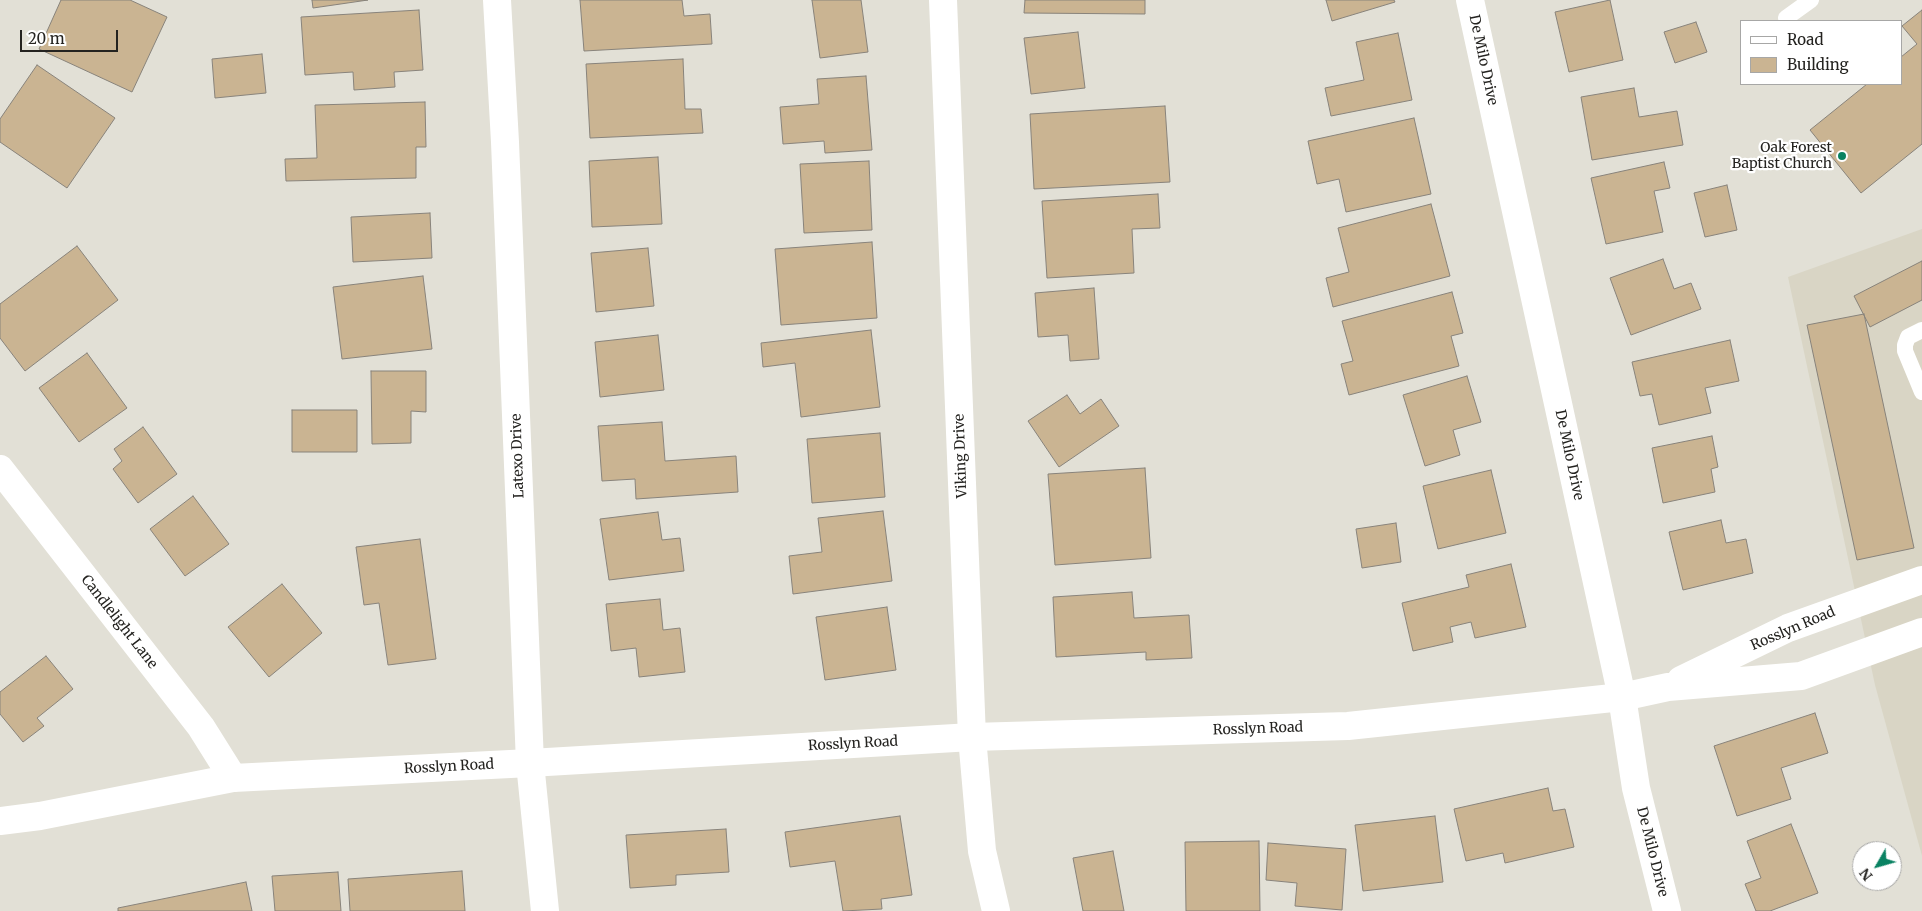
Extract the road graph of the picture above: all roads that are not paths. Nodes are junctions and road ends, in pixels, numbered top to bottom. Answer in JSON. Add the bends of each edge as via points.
{"nodes":[{"id":1,"x":496,"y":0,"type":"edge"},
{"id":2,"x":943,"y":0,"type":"edge"},
{"id":3,"x":1470,"y":0,"type":"edge"},
{"id":4,"x":1811,"y":0,"type":"edge"},
{"id":5,"x":1786,"y":18,"type":"dead end"},
{"id":6,"x":1922,"y":330,"type":"edge"},
{"id":7,"x":1922,"y":392,"type":"edge"},
{"id":8,"x":0,"y":469,"type":"edge"},
{"id":9,"x":1922,"y":580,"type":"edge"},
{"id":10,"x":1922,"y":632,"type":"edge"},
{"id":11,"x":1668,"y":687,"type":"junction"},
{"id":12,"x":1622,"y":697,"type":"junction"},
{"id":13,"x":972,"y":737,"type":"junction"},
{"id":14,"x":530,"y":763,"type":"junction"},
{"id":15,"x":234,"y":778,"type":"junction"},
{"id":16,"x":40,"y":816,"type":"junction"},
{"id":17,"x":0,"y":821,"type":"edge"},
{"id":18,"x":0,"y":835,"type":"edge"},
{"id":19,"x":545,"y":911,"type":"edge"},
{"id":20,"x":996,"y":911,"type":"edge"},
{"id":21,"x":1667,"y":911,"type":"edge"}],
"edges":[{"from":1,"to":14,"type":"street","name":"Latexo Drive","via":[[505,142]]},
{"from":2,"to":13,"type":"street","name":"Viking Drive"},
{"from":3,"to":12,"type":"street","name":"De Milo Drive"},
{"from":4,"to":5,"type":"lane"},
{"from":6,"to":7,"type":"lane","via":[[1908,338],[1905,345]]},
{"from":8,"to":15,"type":"street","name":"Candlelight Lane","via":[[201,726]]},
{"from":9,"to":11,"type":"street","name":"Rosslyn Road","via":[[1788,628]]},
{"from":10,"to":11,"type":"street","name":"Rosslyn Road","via":[[1801,676]]},
{"from":11,"to":12,"type":"street","name":"Rosslyn Road"},
{"from":12,"to":13,"type":"street","name":"Rosslyn Road","via":[[1348,726]]},
{"from":12,"to":21,"type":"street","name":"De Milo Drive","via":[[1636,788]]},
{"from":13,"to":14,"type":"street","name":"Rosslyn Road"},
{"from":13,"to":20,"type":"street","name":"Viking Drive","via":[[982,851]]},
{"from":14,"to":15,"type":"street","name":"Rosslyn Road"},
{"from":14,"to":19,"type":"street","name":"Latexo Drive"},
{"from":15,"to":16,"type":"street","name":"Rosslyn Road"},
{"from":16,"to":17,"type":"street","name":"Rosslyn Road"},
{"from":16,"to":18,"type":"street","name":"Rosslyn Road"}]}
